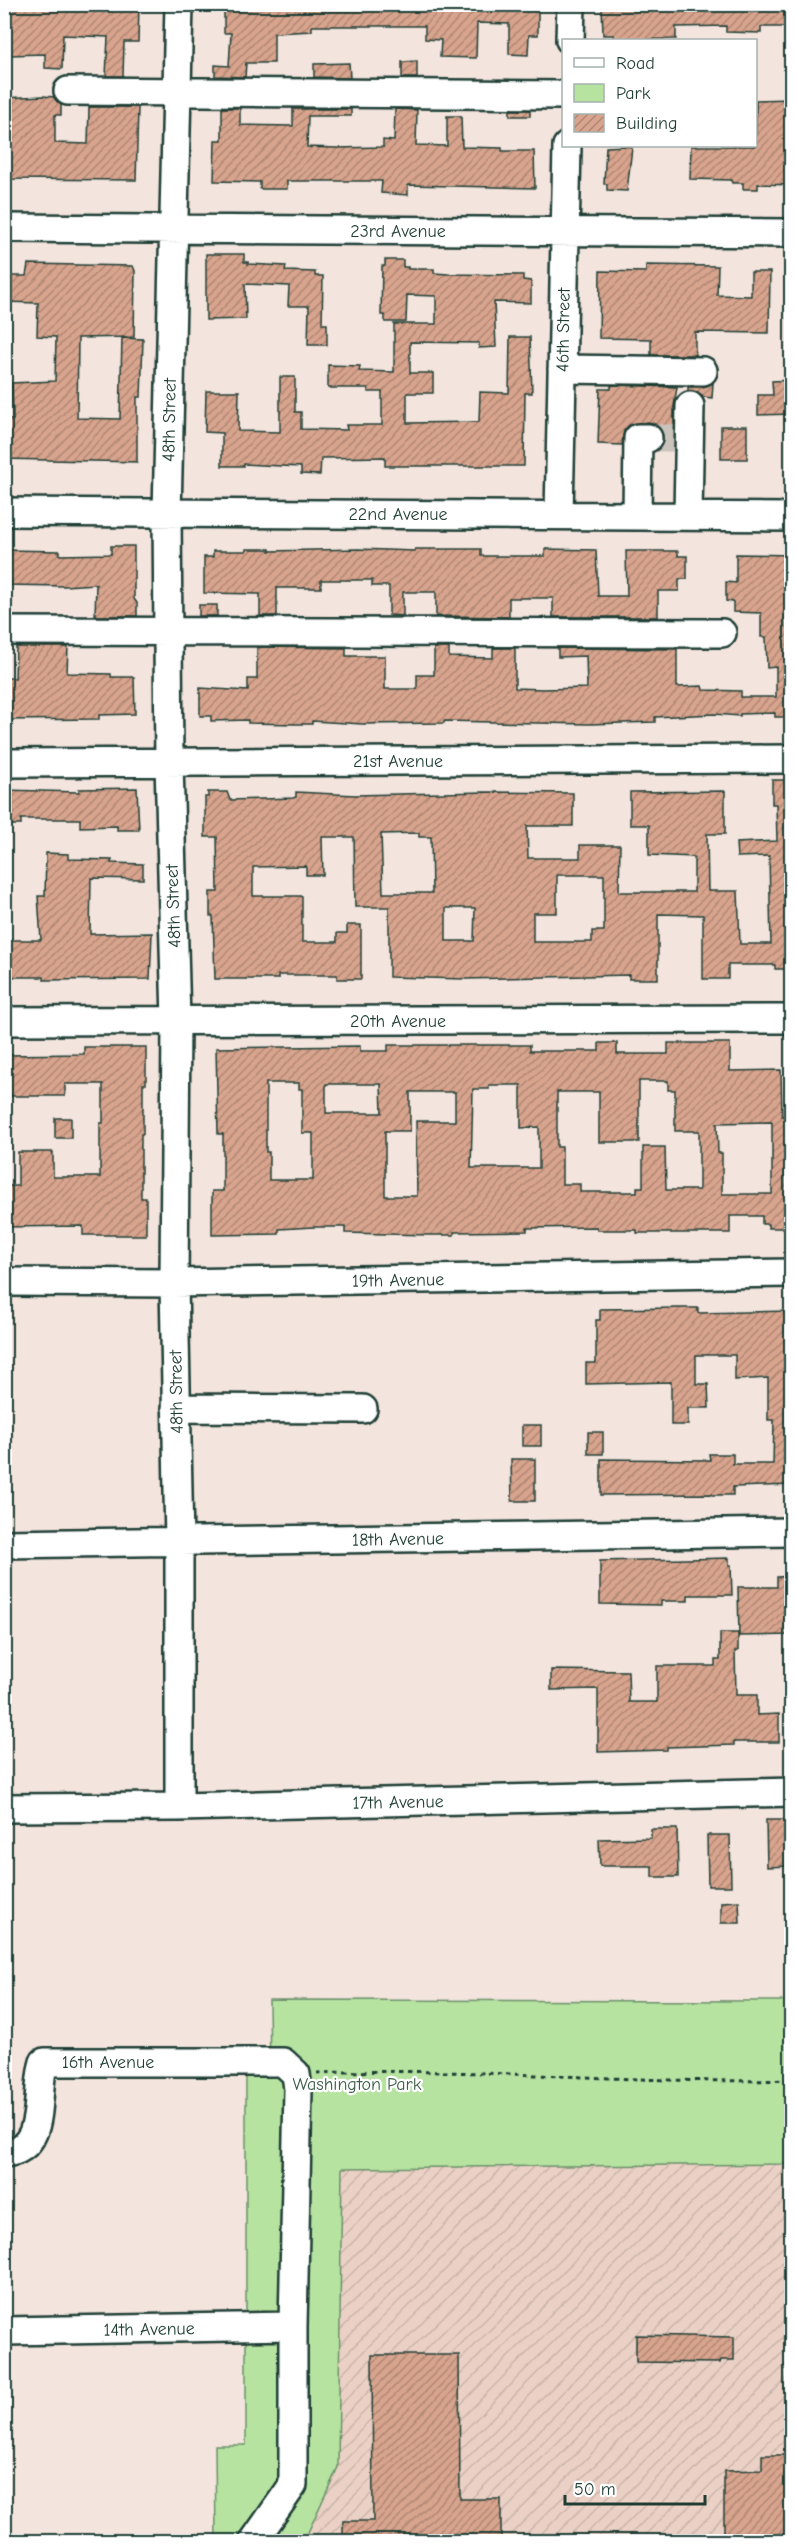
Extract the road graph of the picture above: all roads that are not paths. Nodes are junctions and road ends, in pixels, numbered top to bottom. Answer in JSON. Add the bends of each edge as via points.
{"nodes":[{"id":1,"x":179,"y":4,"type":"edge"},
{"id":2,"x":571,"y":4,"type":"edge"},
{"id":3,"x":570,"y":39,"type":"edge"},
{"id":4,"x":68,"y":91,"type":"dead end"},
{"id":5,"x":177,"y":93,"type":"junction"},
{"id":6,"x":562,"y":94,"type":"edge"},
{"id":7,"x":567,"y":147,"type":"edge"},
{"id":8,"x":4,"y":228,"type":"edge"},
{"id":9,"x":172,"y":229,"type":"junction"},
{"id":10,"x":565,"y":231,"type":"junction"},
{"id":11,"x":792,"y":233,"type":"edge"},
{"id":12,"x":562,"y":369,"type":"junction"},
{"id":13,"x":703,"y":371,"type":"dead end"},
{"id":14,"x":690,"y":406,"type":"dead end"},
{"id":15,"x":648,"y":438,"type":"dead end"},
{"id":16,"x":4,"y":512,"type":"edge"},
{"id":17,"x":167,"y":513,"type":"junction"},
{"id":18,"x":559,"y":514,"type":"junction"},
{"id":19,"x":637,"y":515,"type":"junction"},
{"id":20,"x":688,"y":515,"type":"junction"},
{"id":21,"x":792,"y":517,"type":"edge"},
{"id":22,"x":4,"y":632,"type":"edge"},
{"id":23,"x":168,"y":633,"type":"junction"},
{"id":24,"x":722,"y":633,"type":"dead end"},
{"id":25,"x":792,"y":759,"type":"edge"},
{"id":26,"x":4,"y":763,"type":"edge"},
{"id":27,"x":169,"y":763,"type":"junction"},
{"id":28,"x":792,"y":1019,"type":"edge"},
{"id":29,"x":4,"y":1021,"type":"edge"},
{"id":30,"x":176,"y":1021,"type":"junction"},
{"id":31,"x":792,"y":1273,"type":"edge"},
{"id":32,"x":4,"y":1282,"type":"edge"},
{"id":33,"x":174,"y":1283,"type":"junction"},
{"id":34,"x":176,"y":1408,"type":"junction"},
{"id":35,"x":363,"y":1409,"type":"dead end"},
{"id":36,"x":792,"y":1532,"type":"edge"},
{"id":37,"x":178,"y":1543,"type":"junction"},
{"id":38,"x":4,"y":1544,"type":"edge"},
{"id":39,"x":792,"y":1792,"type":"edge"},
{"id":40,"x":178,"y":1807,"type":"junction"},
{"id":41,"x":4,"y":1808,"type":"edge"},
{"id":42,"x":4,"y":2153,"type":"edge"},
{"id":43,"x":293,"y":2326,"type":"junction"},
{"id":44,"x":4,"y":2331,"type":"edge"},
{"id":45,"x":253,"y":2541,"type":"edge"}],
"edges":[{"from":1,"to":5,"type":"street","name":"48th Street"},
{"from":2,"to":3,"type":"street"},
{"from":4,"to":5,"type":"street"},
{"from":5,"to":6,"type":"street"},
{"from":5,"to":9,"type":"street","name":"48th Street"},
{"from":7,"to":10,"type":"street","name":"46th Street"},
{"from":8,"to":9,"type":"street","name":"23rd Avenue"},
{"from":9,"to":10,"type":"street","name":"23rd Avenue"},
{"from":9,"to":17,"type":"street","name":"48th Street"},
{"from":10,"to":11,"type":"street","name":"23rd Avenue"},
{"from":10,"to":12,"type":"street","name":"46th Street"},
{"from":12,"to":13,"type":"street"},
{"from":12,"to":18,"type":"street","name":"46th Street"},
{"from":14,"to":20,"type":"street","via":[[683,439]]},
{"from":15,"to":19,"type":"street","via":[[638,438]]},
{"from":16,"to":17,"type":"street","name":"22nd Avenue"},
{"from":17,"to":18,"type":"street","name":"22nd Avenue"},
{"from":17,"to":23,"type":"street","name":"48th Street"},
{"from":18,"to":19,"type":"street","name":"22nd Avenue"},
{"from":19,"to":20,"type":"street","name":"22nd Avenue"},
{"from":20,"to":21,"type":"street","name":"22nd Avenue"},
{"from":22,"to":23,"type":"street"},
{"from":23,"to":24,"type":"street"},
{"from":23,"to":27,"type":"street","name":"48th Street"},
{"from":25,"to":27,"type":"street","name":"21st Avenue"},
{"from":26,"to":27,"type":"street","name":"21st Avenue"},
{"from":27,"to":30,"type":"street","name":"48th Street"},
{"from":28,"to":30,"type":"street","name":"20th Avenue"},
{"from":29,"to":30,"type":"street","name":"20th Avenue"},
{"from":30,"to":33,"type":"street","name":"48th Street"},
{"from":31,"to":33,"type":"street","name":"19th Avenue"},
{"from":32,"to":33,"type":"street","name":"19th Avenue"},
{"from":33,"to":34,"type":"street","name":"48th Street"},
{"from":34,"to":35,"type":"street"},
{"from":34,"to":37,"type":"street","name":"48th Street"},
{"from":36,"to":37,"type":"street","name":"18th Avenue"},
{"from":37,"to":38,"type":"street","name":"18th Avenue"},
{"from":37,"to":40,"type":"street","name":"48th Street"},
{"from":39,"to":40,"type":"street","name":"17th Avenue"},
{"from":40,"to":41,"type":"street","name":"17th Avenue"},
{"from":42,"to":43,"type":"street","name":"16th Avenue","via":[[27,2145],[37,2126],[39,2077],[44,2062],[289,2068],[298,2089]]},
{"from":43,"to":44,"type":"street","name":"14th Avenue"},
{"from":43,"to":45,"type":"street","via":[[293,2485]]}]}
